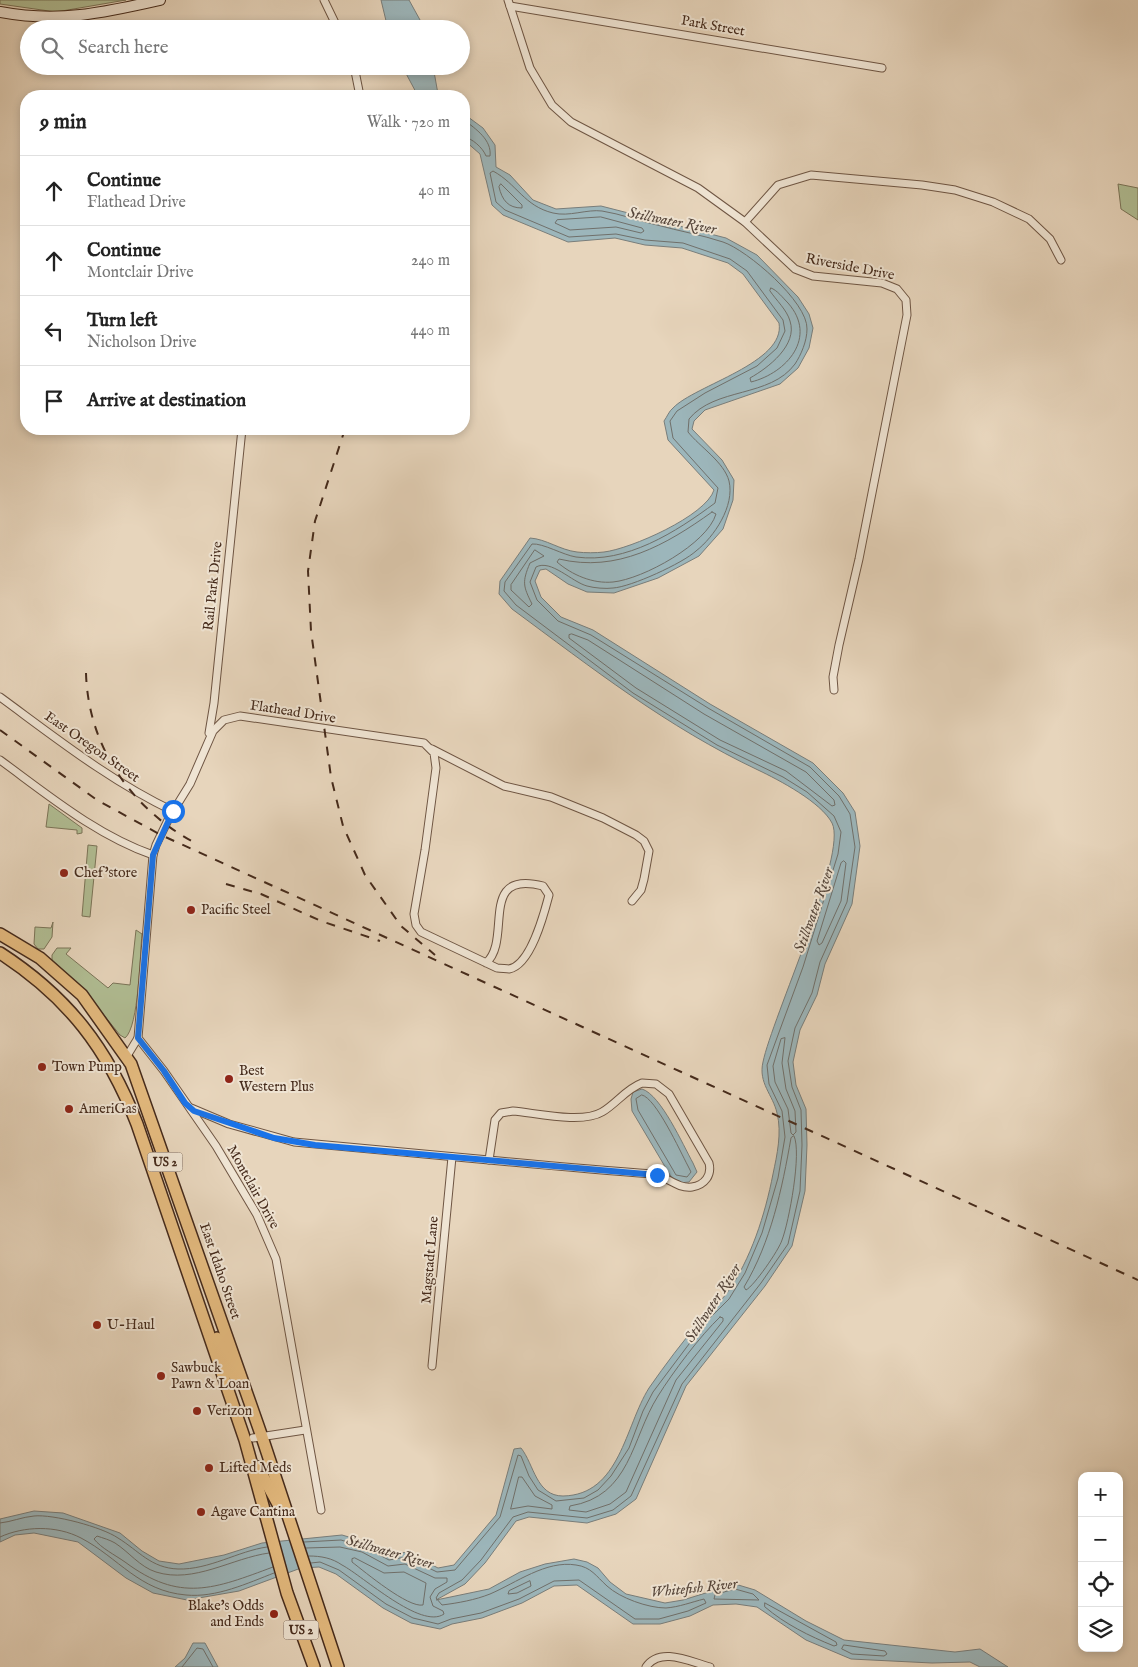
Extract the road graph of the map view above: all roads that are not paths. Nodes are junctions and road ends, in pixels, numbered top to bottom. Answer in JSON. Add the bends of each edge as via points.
{"nodes":[{"id":1,"x":160,"y":0,"type":"edge"},
{"id":2,"x":324,"y":0,"type":"edge"},
{"id":3,"x":509,"y":3,"type":"edge"},
{"id":4,"x":0,"y":12,"type":"edge"},
{"id":5,"x":334,"y":20,"type":"edge"},
{"id":6,"x":882,"y":68,"type":"dead end"},
{"id":7,"x":356,"y":75,"type":"edge"},
{"id":8,"x":359,"y":90,"type":"edge"},
{"id":9,"x":745,"y":222,"type":"junction"},
{"id":10,"x":1061,"y":260,"type":"dead end"},
{"id":11,"x":241,"y":435,"type":"edge"},
{"id":12,"x":834,"y":690,"type":"dead end"},
{"id":13,"x":0,"y":697,"type":"edge"},
{"id":14,"x":424,"y":743,"type":"junction"},
{"id":15,"x":206,"y":745,"type":"junction"},
{"id":16,"x":0,"y":760,"type":"edge"},
{"id":17,"x":173,"y":811,"type":"junction"},
{"id":18,"x":153,"y":855,"type":"junction"},
{"id":19,"x":632,"y":901,"type":"dead end"},
{"id":20,"x":0,"y":934,"type":"edge"},
{"id":21,"x":0,"y":953,"type":"edge"},
{"id":22,"x":486,"y":963,"type":"junction"},
{"id":23,"x":138,"y":1038,"type":"junction"},
{"id":24,"x":127,"y":1056,"type":"junction"},
{"id":25,"x":185,"y":1103,"type":"junction"},
{"id":26,"x":452,"y":1157,"type":"junction"},
{"id":27,"x":489,"y":1160,"type":"junction"},
{"id":28,"x":190,"y":1283,"type":"junction"},
{"id":29,"x":432,"y":1366,"type":"dead end"},
{"id":30,"x":245,"y":1388,"type":"junction"},
{"id":31,"x":305,"y":1430,"type":"junction"},
{"id":32,"x":253,"y":1438,"type":"junction"},
{"id":33,"x":321,"y":1510,"type":"dead end"},
{"id":34,"x":288,"y":1518,"type":"junction"},
{"id":35,"x":314,"y":1667,"type":"edge"},
{"id":36,"x":338,"y":1667,"type":"edge"},
{"id":37,"x":646,"y":1667,"type":"edge"},
{"id":38,"x":710,"y":1667,"type":"edge"}],
"edges":[{"from":1,"to":4,"type":"main road","via":[[109,12],[62,18]]},
{"from":2,"to":5,"type":"street"},
{"from":3,"to":6,"type":"street","name":"Park Street"},
{"from":3,"to":9,"type":"street","name":"Riverside Drive","via":[[530,68],[552,105],[564,117],[594,136],[681,178]]},
{"from":7,"to":8,"type":"street"},
{"from":9,"to":10,"type":"street","via":[[778,185],[811,175],[922,185],[956,190],[993,202],[1029,219],[1050,239]]},
{"from":9,"to":12,"type":"street","name":"Riverside Drive","via":[[795,269],[813,276],[890,286],[902,294],[908,307],[839,645]]},
{"from":11,"to":15,"type":"street","name":"Rail Park Drive","via":[[213,717]]},
{"from":13,"to":17,"type":"street","name":"East Oregon Street","via":[[96,768],[144,798]]},
{"from":14,"to":15,"type":"street","name":"Flathead Drive","via":[[240,716],[224,720]]},
{"from":14,"to":19,"type":"street","name":"Flathead Drive","via":[[504,786],[551,797],[636,834],[649,850],[641,890]]},
{"from":14,"to":22,"type":"street","via":[[434,754],[436,768],[414,914],[416,925],[421,932]]},
{"from":15,"to":17,"type":"street","name":"Flathead Drive","via":[[190,784]]},
{"from":16,"to":18,"type":"street","via":[[99,829]]},
{"from":17,"to":18,"type":"street","name":"Flathead Drive"},
{"from":18,"to":23,"type":"street"},
{"from":20,"to":24,"type":"highway","name":"East Idaho Street","number":"US 2","via":[[40,958],[82,996]]},
{"from":21,"to":28,"type":"highway","name":"East Idaho Street","number":"US 2","via":[[32,975],[63,1003],[89,1032],[110,1064],[137,1124]]},
{"from":22,"to":22,"type":"street","via":[[510,969],[521,962],[529,951],[546,906],[549,895],[543,886],[520,884],[502,898],[495,951]]},
{"from":23,"to":24,"type":"street"},
{"from":23,"to":25,"type":"street","name":"Montclair Drive"},
{"from":24,"to":30,"type":"highway","name":"East Idaho Street","number":"US 2"},
{"from":25,"to":26,"type":"street","via":[[194,1111],[229,1124],[294,1142]]},
{"from":25,"to":31,"type":"street","name":"Montclair Drive","via":[[216,1146],[257,1215],[276,1259]]},
{"from":26,"to":27,"type":"street"},
{"from":26,"to":29,"type":"street","name":"Magstadt Lane"},
{"from":27,"to":27,"type":"street","via":[[653,1174],[685,1187],[703,1183],[710,1169],[707,1158],[668,1094],[660,1086],[647,1083],[633,1087],[606,1110],[591,1116],[501,1113],[495,1120]]},
{"from":28,"to":30,"type":"highway","via":[[201,1297],[230,1370]]},
{"from":28,"to":32,"type":"highway","name":"East Idaho Street","number":"US 2"},
{"from":30,"to":32,"type":"highway","name":"East Idaho Street","number":"US 2"},
{"from":31,"to":32,"type":"street"},
{"from":31,"to":33,"type":"street","name":"Montclair Drive"},
{"from":32,"to":34,"type":"highway","name":"East Idaho Street","number":"US 2"},
{"from":32,"to":34,"type":"highway","via":[[251,1446],[257,1466]]},
{"from":32,"to":35,"type":"highway","name":"East Idaho Street","number":"US 2","via":[[287,1593]]},
{"from":34,"to":36,"type":"highway","name":"East Idaho Street","number":"US 2"},
{"from":37,"to":38,"type":"street","via":[[662,1656]]}]}
